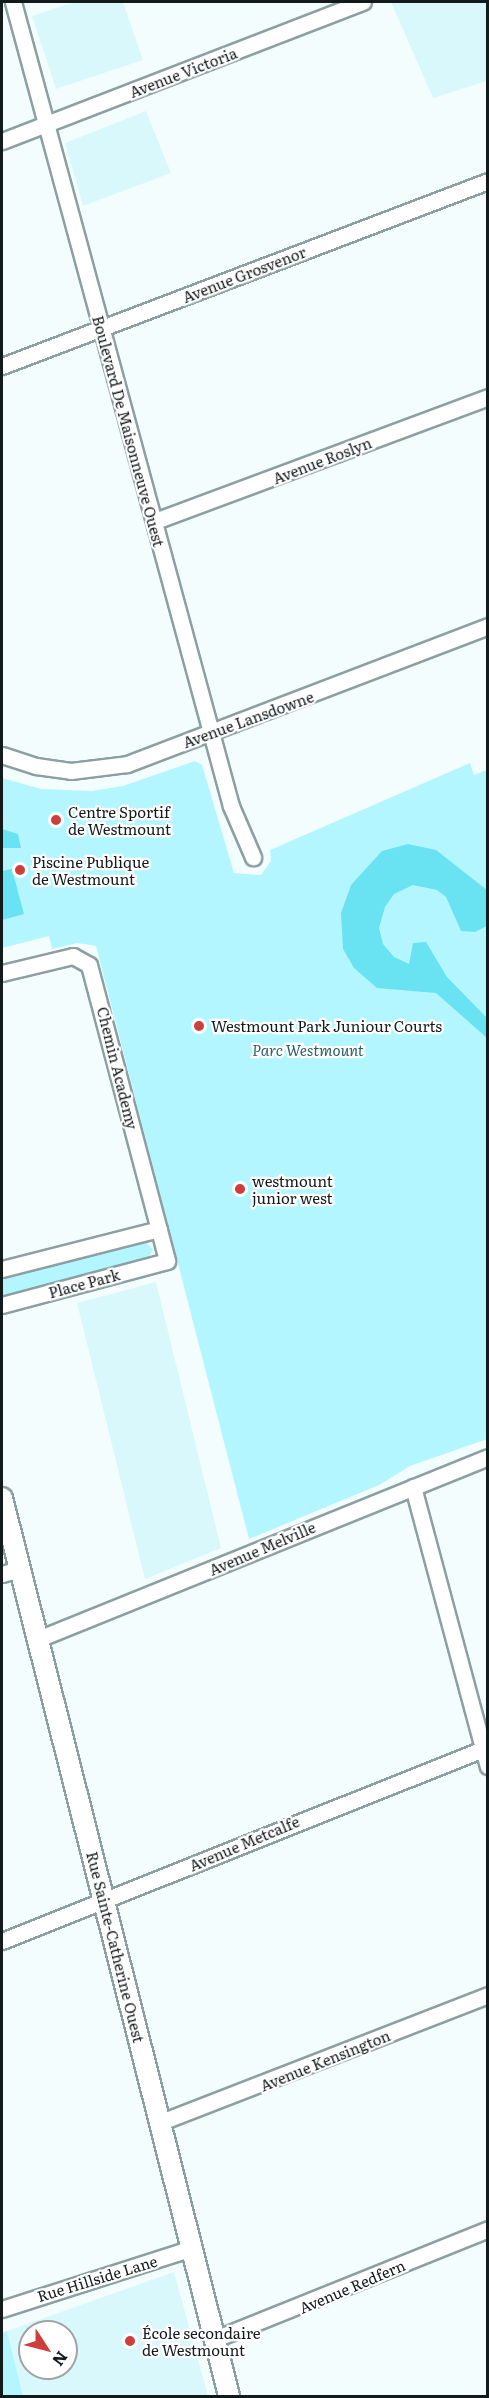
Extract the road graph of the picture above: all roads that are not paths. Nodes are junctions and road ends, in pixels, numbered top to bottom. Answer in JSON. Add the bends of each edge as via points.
{"nodes":[{"id":1,"x":13,"y":2,"type":"edge"},
{"id":2,"x":363,"y":2,"type":"edge"},
{"id":3,"x":345,"y":5,"type":"edge"},
{"id":4,"x":45,"y":124,"type":"junction"},
{"id":5,"x":2,"y":141,"type":"edge"},
{"id":6,"x":488,"y":181,"type":"edge"},
{"id":7,"x":101,"y":329,"type":"junction"},
{"id":8,"x":2,"y":366,"type":"edge"},
{"id":9,"x":488,"y":397,"type":"edge"},
{"id":10,"x":155,"y":521,"type":"junction"},
{"id":11,"x":488,"y":626,"type":"edge"},
{"id":12,"x":212,"y":733,"type":"junction"},
{"id":13,"x":2,"y":755,"type":"edge"},
{"id":14,"x":253,"y":857,"type":"dead end"},
{"id":15,"x":2,"y":973,"type":"edge"},
{"id":16,"x":159,"y":1229,"type":"junction"},
{"id":17,"x":167,"y":1261,"type":"joint"},
{"id":18,"x":2,"y":1269,"type":"edge"},
{"id":19,"x":2,"y":1305,"type":"edge"},
{"id":20,"x":488,"y":1457,"type":"edge"},
{"id":21,"x":413,"y":1487,"type":"junction"},
{"id":22,"x":2,"y":1498,"type":"edge"},
{"id":23,"x":11,"y":1571,"type":"edge"},
{"id":24,"x":38,"y":1639,"type":"junction"},
{"id":25,"x":485,"y":1748,"type":"edge"},
{"id":26,"x":488,"y":1766,"type":"edge"},
{"id":27,"x":104,"y":1900,"type":"junction"},
{"id":28,"x":2,"y":1941,"type":"edge"},
{"id":29,"x":488,"y":1995,"type":"edge"},
{"id":30,"x":161,"y":2122,"type":"junction"},
{"id":31,"x":488,"y":2229,"type":"edge"},
{"id":32,"x":192,"y":2248,"type":"junction"},
{"id":33,"x":2,"y":2309,"type":"edge"},
{"id":34,"x":215,"y":2339,"type":"junction"},
{"id":35,"x":229,"y":2397,"type":"edge"}],
"edges":[{"from":1,"to":4,"type":"street","name":"Boulevard De Maisonneuve Ouest"},
{"from":2,"to":3,"type":"street","name":"Avenue Victoria"},
{"from":3,"to":4,"type":"street","name":"Avenue Victoria"},
{"from":4,"to":5,"type":"street","name":"Avenue Victoria"},
{"from":4,"to":7,"type":"street","name":"Boulevard De Maisonneuve Ouest"},
{"from":6,"to":7,"type":"street","name":"Avenue Grosvenor"},
{"from":7,"to":8,"type":"street","name":"Avenue Grosvenor"},
{"from":7,"to":10,"type":"street","name":"Boulevard De Maisonneuve Ouest"},
{"from":9,"to":10,"type":"street","name":"Avenue Roslyn"},
{"from":10,"to":12,"type":"street","name":"Boulevard De Maisonneuve Ouest"},
{"from":11,"to":12,"type":"street","name":"Avenue Lansdowne"},
{"from":12,"to":13,"type":"street","name":"Avenue Lansdowne","via":[[127,764],[94,770],[48,768]]},
{"from":12,"to":14,"type":"street","name":"Boulevard De Maisonneuve Ouest","via":[[234,817]]},
{"from":15,"to":16,"type":"street","name":"Chemin Academy","via":[[73,956],[89,965]]},
{"from":16,"to":17,"type":"street","name":"Chemin Academy"},
{"from":16,"to":18,"type":"street"},
{"from":17,"to":19,"type":"street","name":"Place Park"},
{"from":20,"to":21,"type":"street","name":"Avenue Melville"},
{"from":21,"to":24,"type":"street","name":"Avenue Melville"},
{"from":21,"to":25,"type":"street"},
{"from":22,"to":23,"type":"main road","name":"Rue Sainte-Catherine Ouest"},
{"from":23,"to":24,"type":"main road","name":"Rue Sainte-Catherine Ouest"},
{"from":24,"to":27,"type":"main road","name":"Rue Sainte-Catherine Ouest"},
{"from":25,"to":26,"type":"street"},
{"from":25,"to":27,"type":"street","name":"Avenue Metcalfe"},
{"from":27,"to":28,"type":"street","name":"Avenue Metcalfe"},
{"from":27,"to":30,"type":"main road","name":"Rue Sainte-Catherine Ouest"},
{"from":29,"to":30,"type":"street","name":"Avenue Kensington"},
{"from":30,"to":32,"type":"main road","name":"Rue Sainte-Catherine Ouest"},
{"from":31,"to":34,"type":"street","name":"Avenue Redfern"},
{"from":32,"to":33,"type":"street","name":"Rue Hillside Lane"},
{"from":32,"to":34,"type":"main road","name":"Rue Sainte-Catherine Ouest"},
{"from":34,"to":35,"type":"main road","name":"Rue Sainte-Catherine Ouest"}]}
